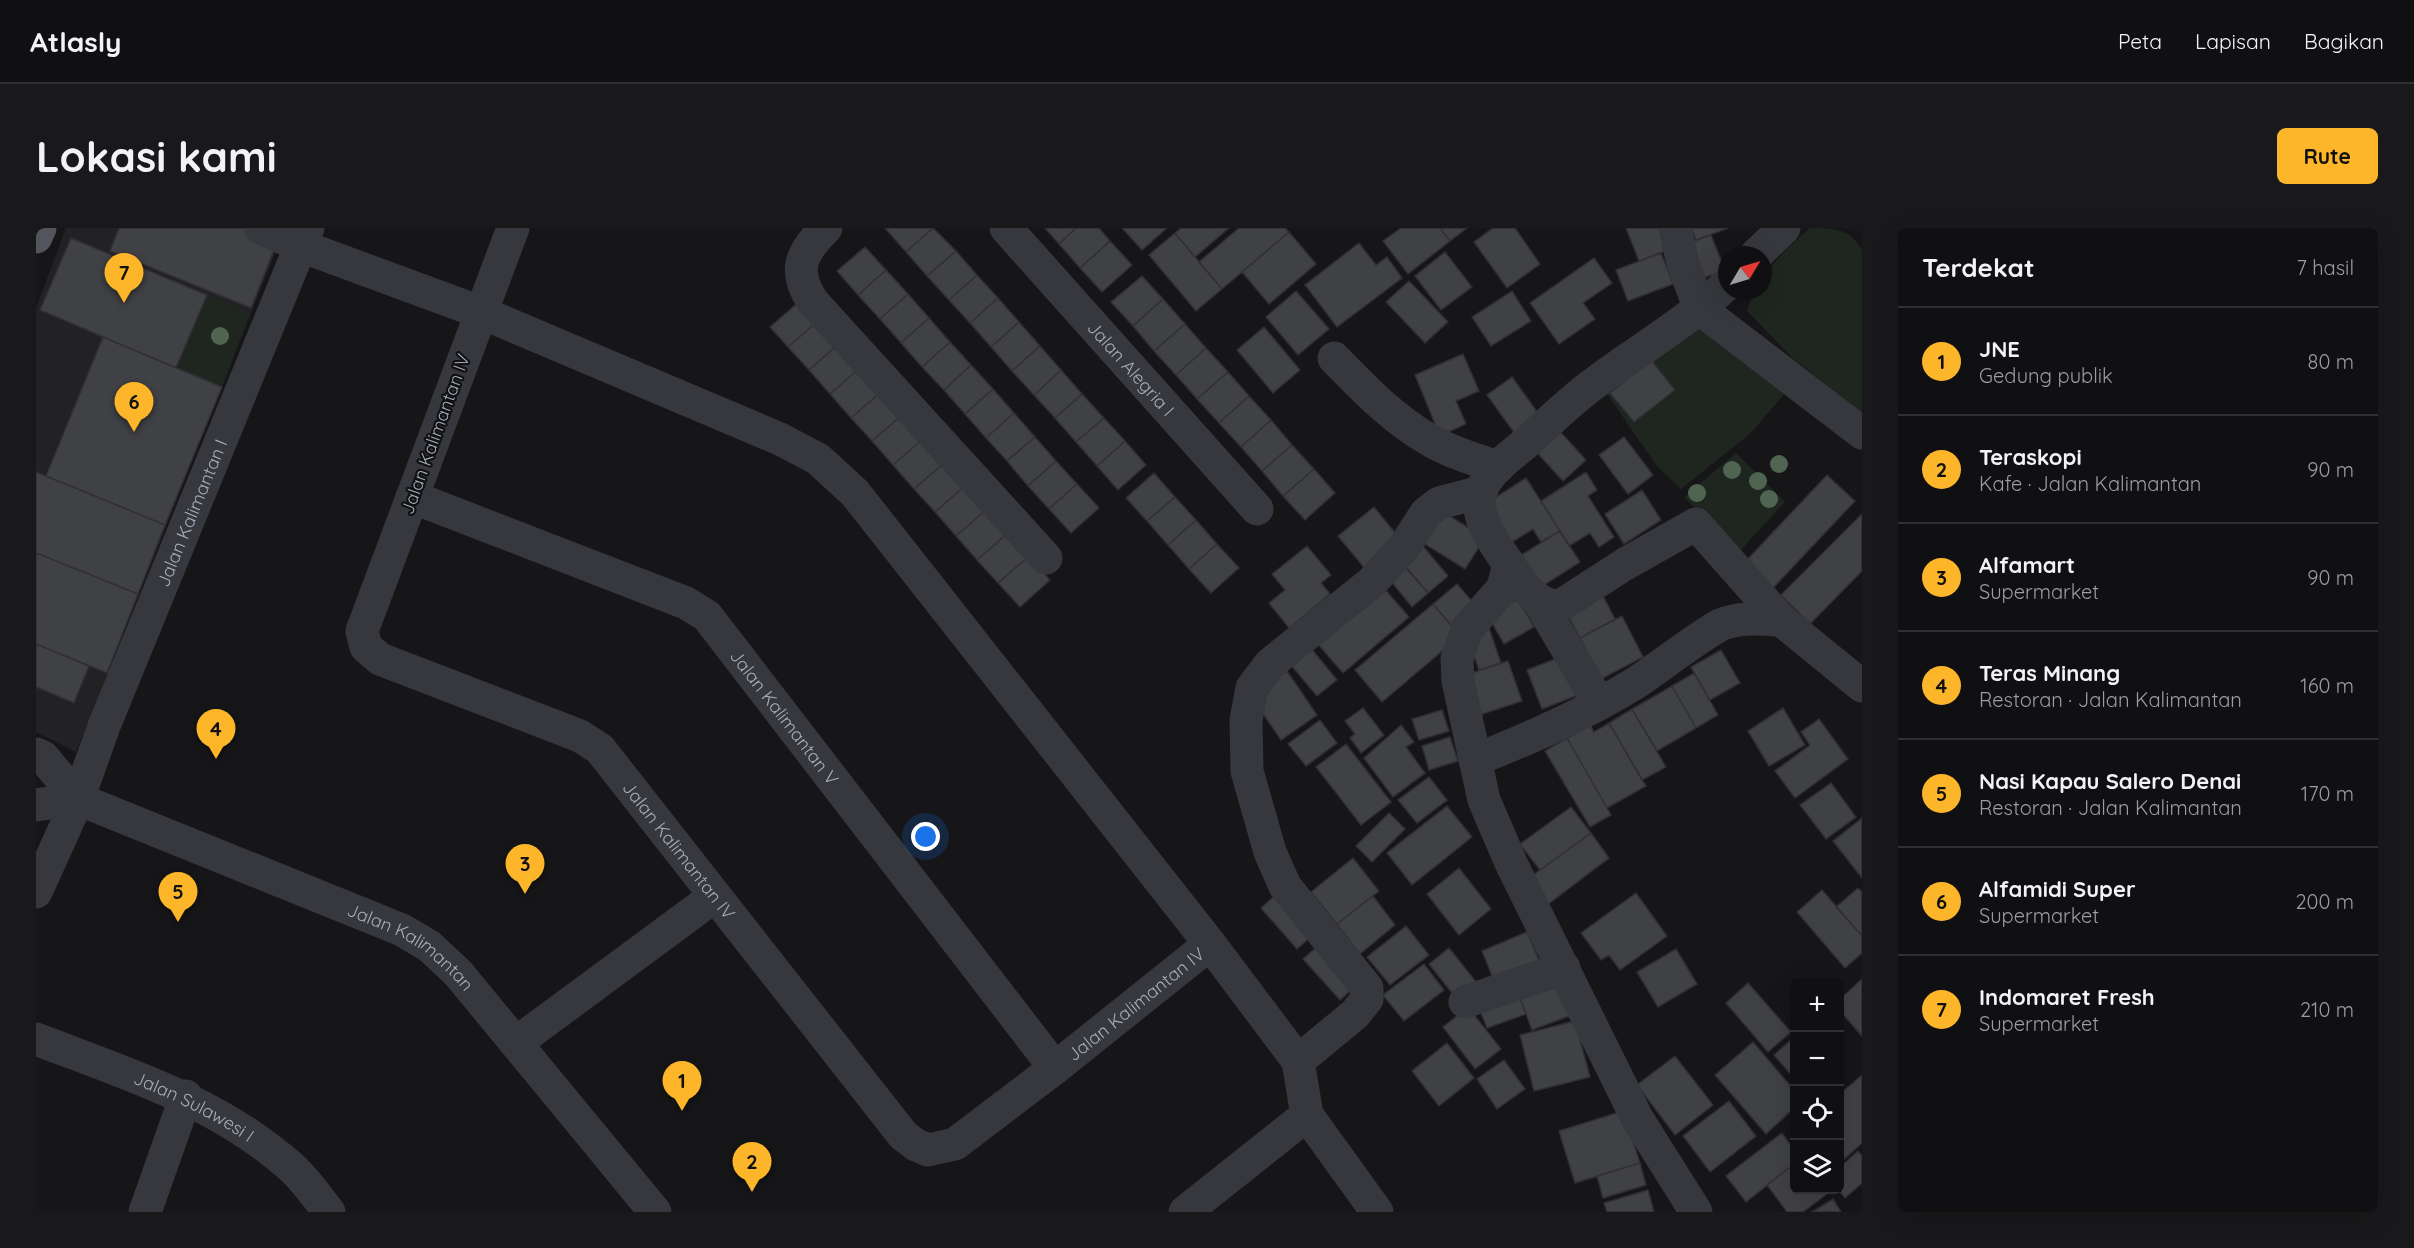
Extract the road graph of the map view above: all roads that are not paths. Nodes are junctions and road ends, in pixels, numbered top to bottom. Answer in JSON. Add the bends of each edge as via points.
{"nodes":[{"id":1,"x":40,"y":228,"type":"edge"},
{"id":2,"x":261,"y":228,"type":"edge"},
{"id":3,"x":513,"y":228,"type":"edge"},
{"id":4,"x":826,"y":228,"type":"edge"},
{"id":5,"x":1005,"y":228,"type":"edge"},
{"id":6,"x":1675,"y":228,"type":"edge"},
{"id":7,"x":1784,"y":228,"type":"edge"},
{"id":8,"x":36,"y":237,"type":"edge"},
{"id":9,"x":304,"y":237,"type":"edge"},
{"id":10,"x":1765,"y":246,"type":"edge"},
{"id":11,"x":1718,"y":292,"type":"edge"},
{"id":12,"x":1700,"y":309,"type":"junction"},
{"id":13,"x":480,"y":312,"type":"junction"},
{"id":14,"x":1334,"y":358,"type":"dead end"},
{"id":15,"x":1862,"y":433,"type":"edge"},
{"id":16,"x":1489,"y":479,"type":"junction"},
{"id":17,"x":412,"y":496,"type":"junction"},
{"id":18,"x":1257,"y":509,"type":"dead end"},
{"id":19,"x":1046,"y":558,"type":"dead end"},
{"id":20,"x":1509,"y":564,"type":"junction"},
{"id":21,"x":1540,"y":603,"type":"junction"},
{"id":22,"x":1781,"y":620,"type":"junction"},
{"id":23,"x":1862,"y":686,"type":"edge"},
{"id":24,"x":1599,"y":703,"type":"junction"},
{"id":25,"x":36,"y":754,"type":"edge"},
{"id":26,"x":1475,"y":760,"type":"junction"},
{"id":27,"x":78,"y":799,"type":"junction"},
{"id":28,"x":36,"y":805,"type":"edge"},
{"id":29,"x":36,"y":892,"type":"edge"},
{"id":30,"x":715,"y":896,"type":"junction"},
{"id":31,"x":1210,"y":944,"type":"junction"},
{"id":32,"x":1563,"y":968,"type":"junction"},
{"id":33,"x":1465,"y":1002,"type":"dead end"},
{"id":34,"x":36,"y":1039,"type":"edge"},
{"id":35,"x":516,"y":1043,"type":"junction"},
{"id":36,"x":1298,"y":1061,"type":"junction"},
{"id":37,"x":1056,"y":1068,"type":"junction"},
{"id":38,"x":186,"y":1096,"type":"junction"},
{"id":39,"x":1306,"y":1115,"type":"junction"},
{"id":40,"x":145,"y":1212,"type":"edge"},
{"id":41,"x":329,"y":1212,"type":"edge"},
{"id":42,"x":655,"y":1212,"type":"edge"},
{"id":43,"x":1185,"y":1212,"type":"edge"},
{"id":44,"x":1377,"y":1212,"type":"edge"},
{"id":45,"x":1696,"y":1212,"type":"edge"}],
"edges":[{"from":1,"to":8,"type":"main road"},
{"from":2,"to":9,"type":"street"},
{"from":3,"to":13,"type":"street","name":"Jalan Kalimantan IV"},
{"from":4,"to":19,"type":"street","via":[[809,244],[799,273],[804,288]]},
{"from":5,"to":18,"type":"street","name":"Jalan Alegria I"},
{"from":6,"to":12,"type":"street"},
{"from":7,"to":10,"type":"street"},
{"from":9,"to":13,"type":"street"},
{"from":9,"to":27,"type":"street","name":"Jalan Kalimantan I","via":[[104,726]]},
{"from":11,"to":12,"type":"street"},
{"from":12,"to":15,"type":"street"},
{"from":12,"to":16,"type":"street","via":[[1594,384]]},
{"from":13,"to":17,"type":"street","name":"Jalan Kalimantan IV"},
{"from":13,"to":31,"type":"street","via":[[818,459],[855,493]]},
{"from":14,"to":16,"type":"street","via":[[1372,397],[1416,432],[1459,453]]},
{"from":16,"to":20,"type":"street","via":[[1479,508],[1484,524]]},
{"from":16,"to":36,"type":"street","via":[[1426,513],[1404,547],[1372,582],[1270,664],[1252,688],[1246,720],[1247,771],[1270,852],[1285,886],[1367,988],[1368,999],[1355,1014]]},
{"from":17,"to":30,"type":"street","name":"Jalan Kalimantan IV","via":[[362,631],[366,647],[380,659],[591,741]]},
{"from":17,"to":37,"type":"street","name":"Jalan Kalimantan V","via":[[686,603],[707,616]]},
{"from":20,"to":21,"type":"street"},
{"from":20,"to":26,"type":"street","via":[[1503,588],[1467,629],[1457,659]]},
{"from":21,"to":22,"type":"street","via":[[1560,606],[1696,524]]},
{"from":21,"to":24,"type":"street"},
{"from":22,"to":23,"type":"street"},
{"from":22,"to":24,"type":"street","via":[[1751,618],[1720,625]]},
{"from":24,"to":26,"type":"street","via":[[1528,739]]},
{"from":25,"to":27,"type":"street","name":"Jalan Kalimantan"},
{"from":26,"to":32,"type":"street","via":[[1484,800]]},
{"from":27,"to":28,"type":"street"},
{"from":27,"to":29,"type":"street","name":"Jalan Kalimantan I"},
{"from":27,"to":35,"type":"street","name":"Jalan Kalimantan","via":[[402,930],[429,946],[458,973]]},
{"from":30,"to":35,"type":"street"},
{"from":30,"to":37,"type":"street","name":"Jalan Kalimantan IV","via":[[903,1135],[916,1145],[928,1150],[955,1144]]},
{"from":31,"to":36,"type":"street"},
{"from":31,"to":37,"type":"street","name":"Jalan Kalimantan IV"},
{"from":32,"to":33,"type":"street"},
{"from":32,"to":45,"type":"street","via":[[1637,1118]]},
{"from":34,"to":38,"type":"street","name":"Jalan Sulawesi I"},
{"from":35,"to":42,"type":"street","name":"Jalan Kalimantan"},
{"from":36,"to":39,"type":"street"},
{"from":38,"to":40,"type":"street"},
{"from":38,"to":41,"type":"street","name":"Jalan Sulawesi I","via":[[252,1136],[293,1168]]},
{"from":39,"to":43,"type":"street"},
{"from":39,"to":44,"type":"street"}]}
